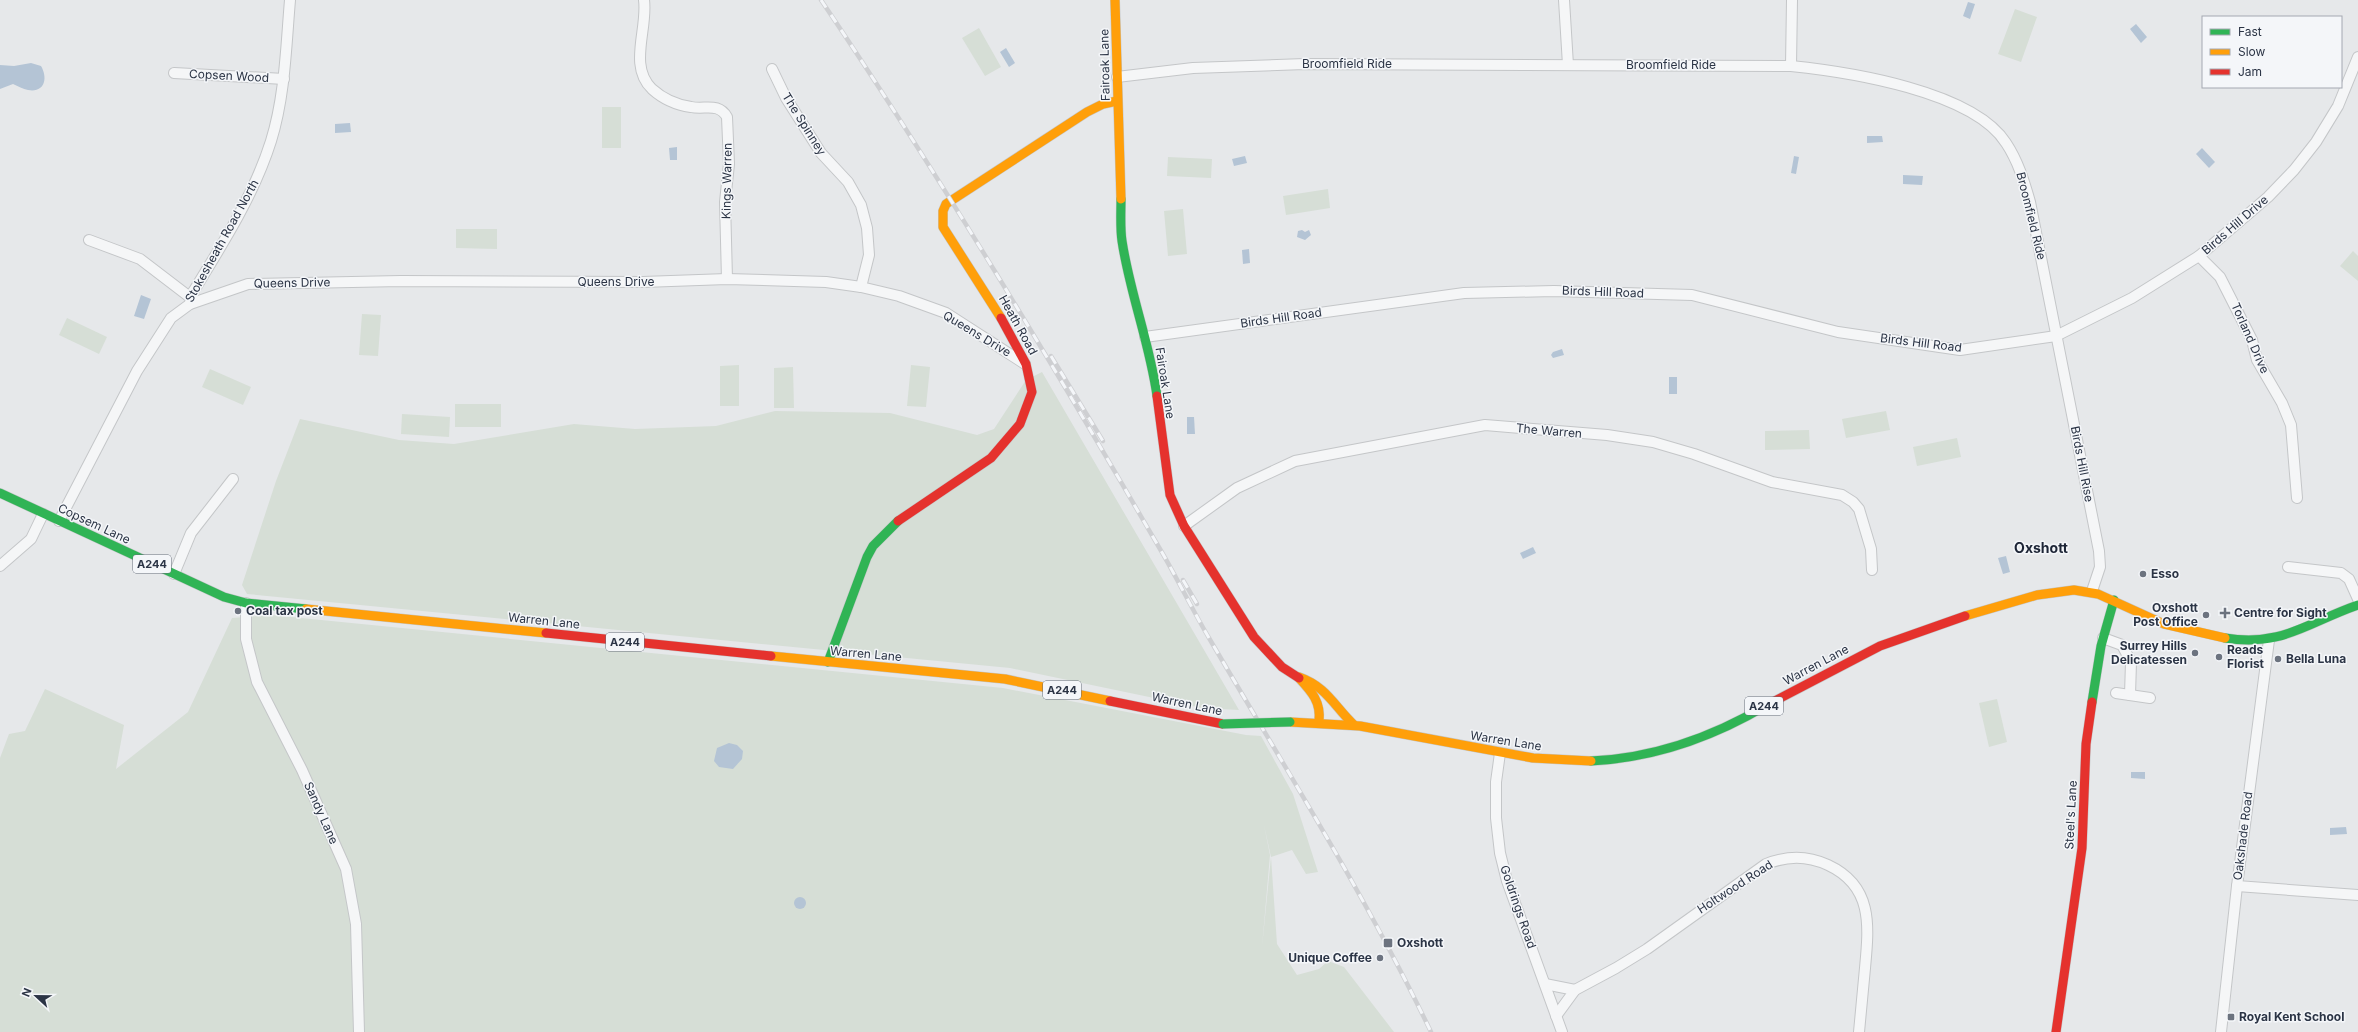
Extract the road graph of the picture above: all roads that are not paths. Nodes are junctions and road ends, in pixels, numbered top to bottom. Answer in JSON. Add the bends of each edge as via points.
{"nodes":[{"id":1,"x":290,"y":0,"type":"edge"},
{"id":2,"x":644,"y":0,"type":"edge"},
{"id":3,"x":1115,"y":0,"type":"edge"},
{"id":4,"x":1564,"y":0,"type":"edge"},
{"id":5,"x":1792,"y":0,"type":"edge"},
{"id":6,"x":2358,"y":57,"type":"edge"},
{"id":7,"x":1568,"y":65,"type":"junction"},
{"id":8,"x":1791,"y":66,"type":"junction"},
{"id":9,"x":772,"y":69,"type":"dead end"},
{"id":10,"x":174,"y":73,"type":"dead end"},
{"id":11,"x":1117,"y":77,"type":"junction"},
{"id":12,"x":284,"y":79,"type":"junction"},
{"id":13,"x":1117,"y":101,"type":"junction"},
{"id":14,"x":89,"y":240,"type":"dead end"},
{"id":15,"x":2199,"y":256,"type":"junction"},
{"id":16,"x":727,"y":279,"type":"junction"},
{"id":17,"x":861,"y":287,"type":"junction"},
{"id":18,"x":191,"y":301,"type":"junction"},
{"id":19,"x":2056,"y":336,"type":"junction"},
{"id":20,"x":1145,"y":337,"type":"junction"},
{"id":21,"x":1026,"y":364,"type":"junction"},
{"id":22,"x":233,"y":479,"type":"dead end"},
{"id":23,"x":0,"y":493,"type":"edge"},
{"id":24,"x":2297,"y":498,"type":"dead end"},
{"id":25,"x":43,"y":514,"type":"junction"},
{"id":26,"x":59,"y":521,"type":"junction"},
{"id":27,"x":1184,"y":526,"type":"junction"},
{"id":28,"x":0,"y":566,"type":"edge"},
{"id":29,"x":2288,"y":567,"type":"dead end"},
{"id":30,"x":1872,"y":570,"type":"dead end"},
{"id":31,"x":174,"y":574,"type":"junction"},
{"id":32,"x":2092,"y":591,"type":"junction"},
{"id":33,"x":2358,"y":599,"type":"edge"},
{"id":34,"x":2114,"y":600,"type":"junction"},
{"id":35,"x":246,"y":603,"type":"junction"},
{"id":36,"x":2358,"y":604,"type":"edge"},
{"id":37,"x":2103,"y":638,"type":"junction"},
{"id":38,"x":2269,"y":640,"type":"junction"},
{"id":39,"x":828,"y":662,"type":"junction"},
{"id":40,"x":1297,"y":676,"type":"junction"},
{"id":41,"x":2116,"y":693,"type":"dead end"},
{"id":42,"x":2130,"y":695,"type":"junction"},
{"id":43,"x":2150,"y":698,"type":"dead end"},
{"id":44,"x":1319,"y":721,"type":"junction"},
{"id":45,"x":1354,"y":725,"type":"junction"},
{"id":46,"x":1500,"y":753,"type":"junction"},
{"id":47,"x":2237,"y":886,"type":"junction"},
{"id":48,"x":2358,"y":895,"type":"edge"},
{"id":49,"x":1545,"y":984,"type":"junction"},
{"id":50,"x":1575,"y":990,"type":"junction"},
{"id":51,"x":1556,"y":1016,"type":"junction"},
{"id":52,"x":359,"y":1032,"type":"edge"},
{"id":53,"x":1562,"y":1032,"type":"edge"},
{"id":54,"x":1859,"y":1032,"type":"edge"},
{"id":55,"x":2056,"y":1032,"type":"edge"},
{"id":56,"x":2221,"y":1032,"type":"edge"}],
"edges":[{"from":1,"to":12,"type":"street","name":"Stokesheath Road North"},
{"from":2,"to":16,"type":"street","name":"Kings Warren","via":[[645,22],[639,61],[643,75],[651,88],[679,105],[692,108],[717,107],[723,110],[727,117]]},
{"from":3,"to":11,"type":"main road","name":"Fairoak Lane"},
{"from":4,"to":7,"type":"street"},
{"from":5,"to":8,"type":"street"},
{"from":6,"to":15,"type":"street","name":"Birds Hill Drive","via":[[2338,106],[2316,142],[2294,170],[2268,197]]},
{"from":7,"to":8,"type":"street","name":"Broomfield Ride"},
{"from":7,"to":11,"type":"street","name":"Broomfield Ride","via":[[1269,65],[1193,68]]},
{"from":8,"to":19,"type":"street","name":"Broomfield Ride","via":[[1830,70],[1900,85],[1956,104],[1976,114],[1994,128],[2006,142],[2020,169],[2032,210]]},
{"from":9,"to":17,"type":"street","name":"The Spinney","via":[[786,98],[821,153],[848,182],[861,205],[867,228],[868,255]]},
{"from":10,"to":12,"type":"street","name":"Copsen Wood"},
{"from":11,"to":13,"type":"main road","name":"Fairoak Lane"},
{"from":12,"to":18,"type":"street","name":"Stokesheath Road North","via":[[271,141],[257,177]]},
{"from":13,"to":20,"type":"main road","name":"Fairoak Lane","via":[[1122,240],[1126,267]]},
{"from":13,"to":21,"type":"main road","name":"Heath Road","via":[[1103,104],[1087,112],[946,204],[943,212],[943,227],[994,305]]},
{"from":14,"to":18,"type":"street","via":[[140,259]]},
{"from":15,"to":19,"type":"street","name":"Birds Hill Drive","via":[[2132,298]]},
{"from":15,"to":24,"type":"street","name":"Torland Drive","via":[[2220,277],[2252,340],[2257,360],[2282,403],[2291,426]]},
{"from":16,"to":17,"type":"street","name":"Queens Drive","via":[[826,282]]},
{"from":16,"to":18,"type":"street","name":"Queens Drive","via":[[643,282],[264,282],[248,284]]},
{"from":17,"to":21,"type":"street","name":"Queens Drive","via":[[899,296],[946,313]]},
{"from":18,"to":26,"type":"street","name":"Stokesheath Road North","via":[[171,318],[150,348]]},
{"from":19,"to":20,"type":"street","name":"Birds Hill Road","via":[[1960,350],[1838,332],[1692,295],[1554,291],[1464,293]]},
{"from":19,"to":32,"type":"street","name":"Birds Hill Rise","via":[[2100,559]]},
{"from":20,"to":27,"type":"main road","name":"Fairoak Lane","via":[[1152,362],[1170,495]]},
{"from":21,"to":39,"type":"main road","name":"Heath Road","via":[[1032,392],[1020,424],[991,458],[881,535],[867,557]]},
{"from":22,"to":31,"type":"street","via":[[191,533]]},
{"from":23,"to":25,"type":"main road","name":"Copsem Lane","number":"A244"},
{"from":25,"to":26,"type":"main road","name":"Copsem Lane","number":"A244"},
{"from":25,"to":28,"type":"street","via":[[31,539]]},
{"from":26,"to":31,"type":"main road","name":"Copsem Lane","number":"A244"},
{"from":27,"to":30,"type":"street","name":"The Warren","via":[[1237,488],[1295,461],[1485,425],[1653,442],[1772,482],[1842,495],[1859,509],[1871,549]]},
{"from":27,"to":40,"type":"main road","name":"Fairoak Lane","via":[[1254,637],[1282,667]]},
{"from":29,"to":33,"type":"street","via":[[2340,573],[2349,578]]},
{"from":31,"to":35,"type":"main road","name":"Copsem Lane","number":"A244","via":[[224,597]]},
{"from":32,"to":34,"type":"main road","number":"A244"},
{"from":32,"to":46,"type":"main road","name":"Warren Lane","number":"A244","via":[[2078,589],[2034,594],[1894,640],[1850,660],[1709,736],[1674,747],[1598,760],[1571,761]]},
{"from":34,"to":37,"type":"main road","name":"Steel's Lane"},
{"from":34,"to":38,"type":"main road","number":"A244","via":[[2144,616],[2172,626],[2230,639]]},
{"from":35,"to":39,"type":"main road","name":"Warren Lane","number":"A244"},
{"from":35,"to":52,"type":"street","name":"Sandy Lane","via":[[246,639],[257,682],[302,770],[346,869],[356,924]]},
{"from":36,"to":38,"type":"main road","number":"A244"},
{"from":37,"to":42,"type":"street","via":[[2122,645],[2131,662]]},
{"from":37,"to":55,"type":"main road","name":"Steel's Lane","via":[[2086,744],[2082,848]]},
{"from":38,"to":47,"type":"street","name":"Oakshade Road"},
{"from":39,"to":44,"type":"main road","name":"Warren Lane","number":"A244","bridge":true,"via":[[1005,679],[1223,724]]},
{"from":40,"to":44,"type":"main road","name":"Fairoak Lane","via":[[1318,702]]},
{"from":40,"to":45,"type":"main road","via":[[1320,685]]},
{"from":41,"to":42,"type":"street"},
{"from":42,"to":43,"type":"street"},
{"from":44,"to":45,"type":"main road","name":"Warren Lane","number":"A244"},
{"from":45,"to":46,"type":"main road","name":"Warren Lane","number":"A244"},
{"from":46,"to":49,"type":"street","name":"Goldrings Road","via":[[1496,790],[1500,853],[1507,881]]},
{"from":47,"to":48,"type":"street"},
{"from":47,"to":56,"type":"street","name":"Oakshade Road"},
{"from":49,"to":50,"type":"street"},
{"from":49,"to":51,"type":"street","name":"Goldrings Road"},
{"from":50,"to":51,"type":"street","name":"Holtwood Road"},
{"from":50,"to":54,"type":"street","name":"Holtwood Road","via":[[1647,948],[1766,864],[1787,857],[1806,858],[1839,871],[1851,880],[1863,898],[1868,930]]},
{"from":51,"to":53,"type":"street","name":"Goldrings Road"}]}
